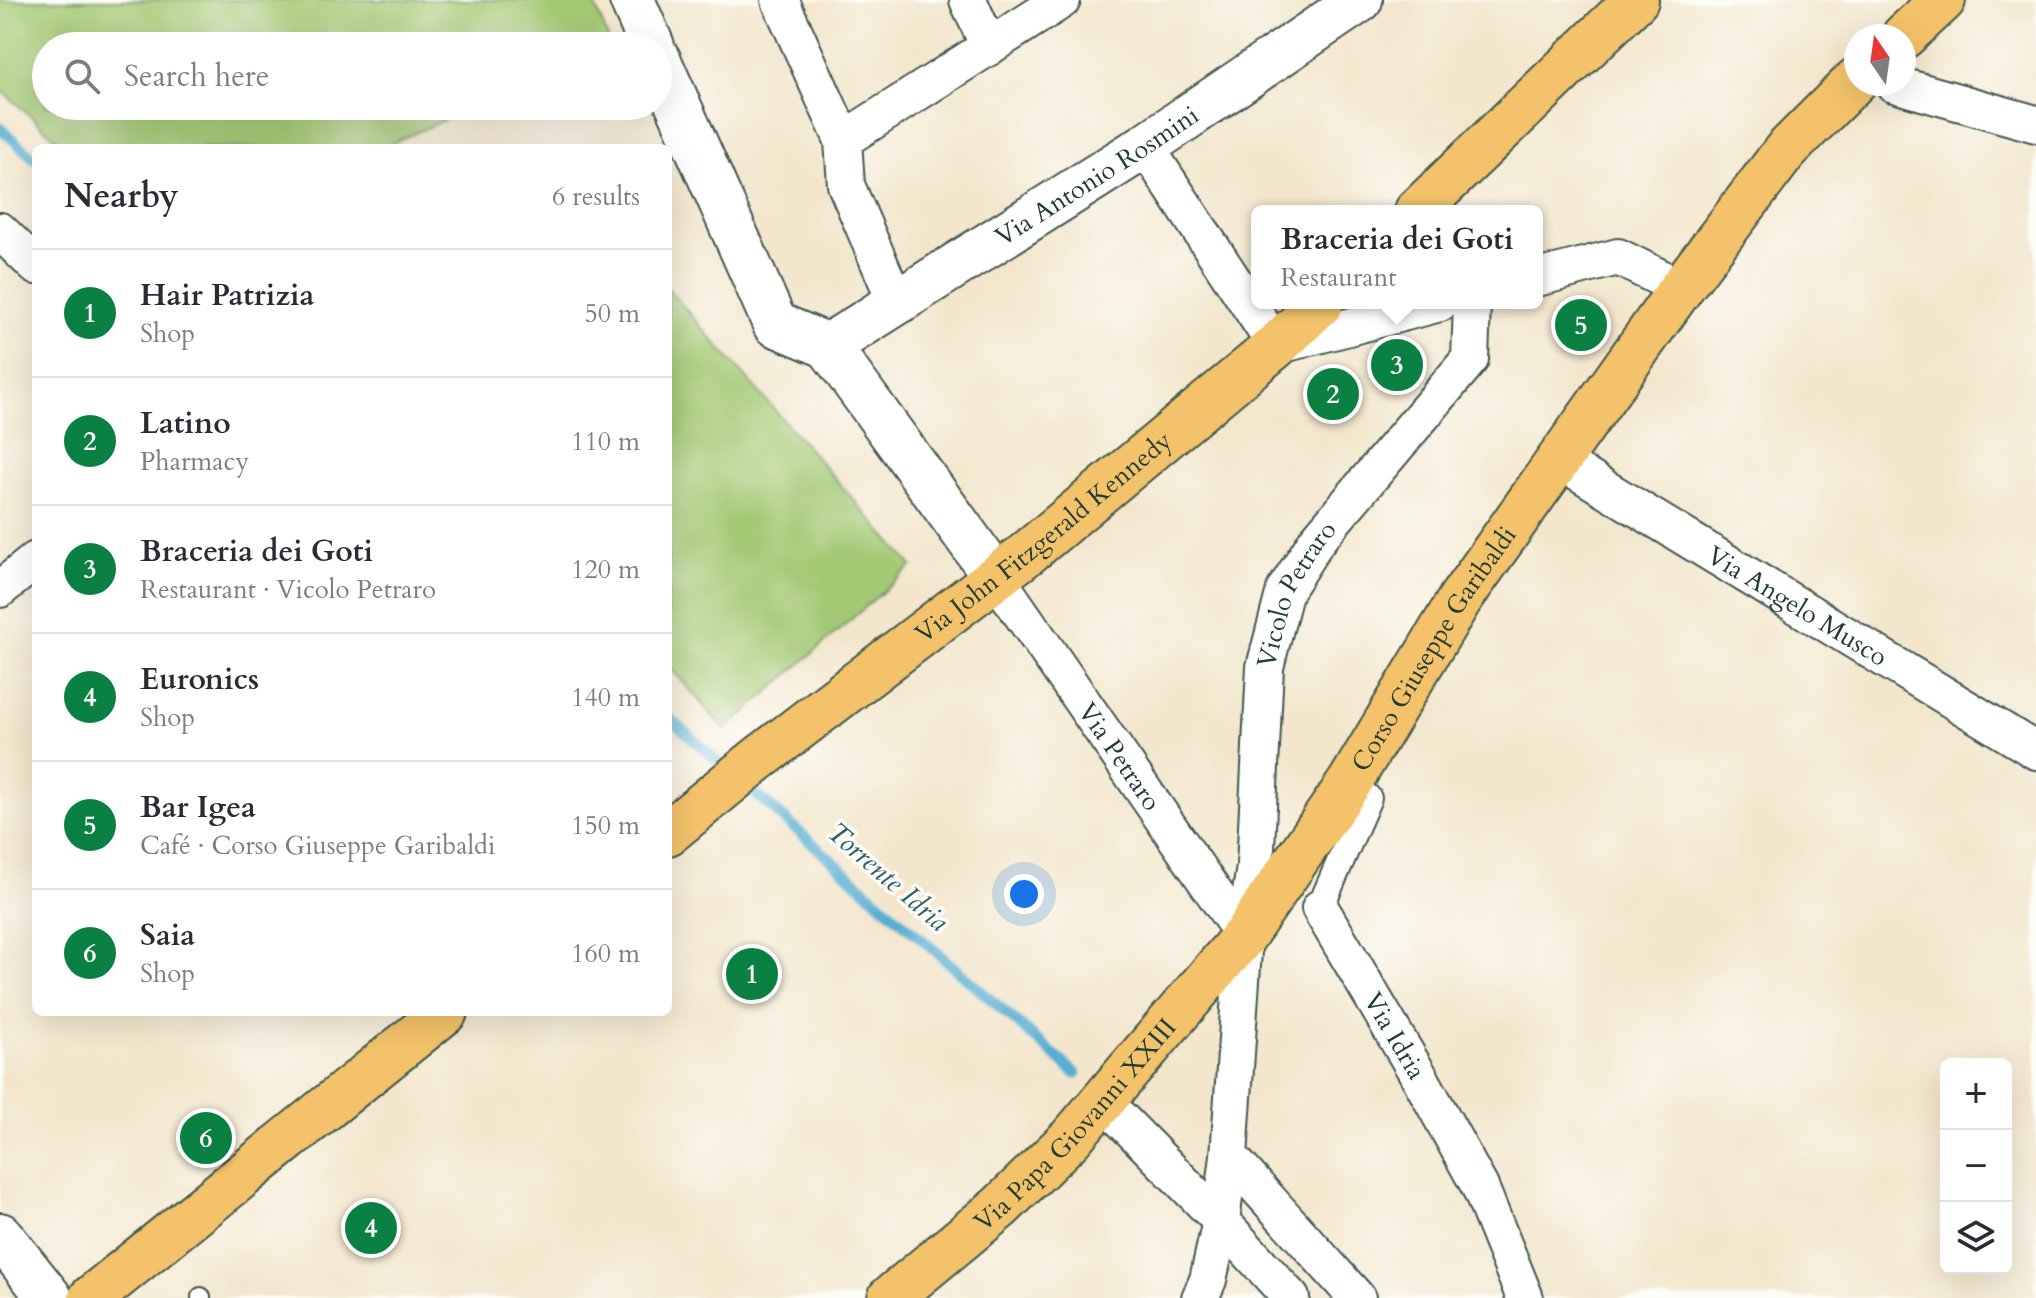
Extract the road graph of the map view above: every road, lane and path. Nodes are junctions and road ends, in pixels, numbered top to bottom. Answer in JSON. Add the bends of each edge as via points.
{"nodes":[{"id":1,"x":632,"y":0,"type":"edge"},
{"id":2,"x":780,"y":0,"type":"edge"},
{"id":3,"x":968,"y":0,"type":"edge"},
{"id":4,"x":1062,"y":0,"type":"edge"},
{"id":5,"x":1360,"y":0,"type":"edge"},
{"id":6,"x":1636,"y":0,"type":"edge"},
{"id":7,"x":1943,"y":0,"type":"edge"},
{"id":8,"x":1916,"y":25,"type":"edge"},
{"id":9,"x":646,"y":32,"type":"edge"},
{"id":10,"x":989,"y":47,"type":"junction"},
{"id":11,"x":1916,"y":90,"type":"edge"},
{"id":12,"x":672,"y":91,"type":"edge"},
{"id":13,"x":1844,"y":92,"type":"edge"},
{"id":14,"x":2036,"y":124,"type":"edge"},
{"id":15,"x":843,"y":140,"type":"junction"},
{"id":16,"x":1145,"y":146,"type":"junction"},
{"id":17,"x":1423,"y":205,"type":"edge"},
{"id":18,"x":0,"y":231,"type":"edge"},
{"id":19,"x":32,"y":262,"type":"edge"},
{"id":20,"x":1543,"y":276,"type":"edge"},
{"id":21,"x":1681,"y":288,"type":"junction"},
{"id":22,"x":896,"y":302,"type":"junction"},
{"id":23,"x":1251,"y":308,"type":"edge"},
{"id":24,"x":1252,"y":309,"type":"edge"},
{"id":25,"x":1315,"y":309,"type":"edge"},
{"id":26,"x":1417,"y":309,"type":"edge"},
{"id":27,"x":1472,"y":309,"type":"edge"},
{"id":28,"x":828,"y":346,"type":"junction"},
{"id":29,"x":1276,"y":346,"type":"junction"},
{"id":30,"x":1560,"y":461,"type":"junction"},
{"id":31,"x":32,"y":563,"type":"edge"},
{"id":32,"x":996,"y":577,"type":"junction"},
{"id":33,"x":0,"y":589,"type":"edge"},
{"id":34,"x":2036,"y":751,"type":"edge"},
{"id":35,"x":1350,"y":782,"type":"junction"},
{"id":36,"x":672,"y":830,"type":"edge"},
{"id":37,"x":1320,"y":908,"type":"joint"},
{"id":38,"x":1244,"y":936,"type":"junction"},
{"id":39,"x":440,"y":1016,"type":"edge"},
{"id":40,"x":1104,"y":1102,"type":"junction"},
{"id":41,"x":1229,"y":1156,"type":"junction"},
{"id":42,"x":1221,"y":1221,"type":"junction"},
{"id":43,"x":0,"y":1235,"type":"edge"},
{"id":44,"x":1211,"y":1292,"type":"edge"},
{"id":45,"x":50,"y":1298,"type":"edge"},
{"id":46,"x":91,"y":1298,"type":"edge"},
{"id":47,"x":890,"y":1298,"type":"edge"},
{"id":48,"x":1291,"y":1298,"type":"edge"},
{"id":49,"x":1357,"y":1298,"type":"edge"},
{"id":50,"x":1525,"y":1298,"type":"edge"}],
"edges":[{"from":1,"to":9,"type":"street"},
{"from":2,"to":15,"type":"street"},
{"from":3,"to":10,"type":"street"},
{"from":4,"to":10,"type":"street"},
{"from":5,"to":16,"type":"street","name":"Via Antonio Rosmini"},
{"from":6,"to":17,"type":"main road"},
{"from":7,"to":8,"type":"main road"},
{"from":10,"to":15,"type":"street"},
{"from":11,"to":14,"type":"street"},
{"from":12,"to":28,"type":"street","via":[[775,324]]},
{"from":13,"to":21,"type":"main road","name":"Corso Giuseppe Garibaldi","via":[[1786,150]]},
{"from":15,"to":22,"type":"street","via":[[846,185]]},
{"from":16,"to":22,"type":"street","name":"Via Antonio Rosmini"},
{"from":16,"to":23,"type":"street"},
{"from":18,"to":19,"type":"street"},
{"from":20,"to":21,"type":"street","via":[[1618,257]]},
{"from":21,"to":30,"type":"main road","name":"Corso Giuseppe Garibaldi"},
{"from":22,"to":28,"type":"street","name":"Via Antonio Rosmini"},
{"from":24,"to":29,"type":"street"},
{"from":25,"to":29,"type":"main road","name":"Via John Fitzgerald Kennedy"},
{"from":26,"to":29,"type":"street"},
{"from":27,"to":38,"type":"street","name":"Vicolo Petraro","via":[[1470,359],[1317,540],[1285,590],[1265,667],[1255,867]]},
{"from":28,"to":32,"type":"street"},
{"from":29,"to":32,"type":"main road","name":"Via John Fitzgerald Kennedy"},
{"from":30,"to":34,"type":"street","name":"Via Angelo Musco"},
{"from":30,"to":35,"type":"main road","name":"Corso Giuseppe Garibaldi","via":[[1460,599]]},
{"from":31,"to":33,"type":"street"},
{"from":32,"to":36,"type":"main road","name":"Via John Fitzgerald Kennedy"},
{"from":32,"to":38,"type":"street","name":"Via Petraro"},
{"from":35,"to":37,"type":"street","name":"Via Idria","via":[[1368,798]]},
{"from":35,"to":38,"type":"main road","name":"Corso Giuseppe Garibaldi"},
{"from":37,"to":50,"type":"street","name":"Via Idria","via":[[1480,1187]]},
{"from":38,"to":40,"type":"main road","name":"Via Papa Giovanni XXIII"},
{"from":38,"to":41,"type":"street"},
{"from":39,"to":46,"type":"main road"},
{"from":40,"to":42,"type":"street"},
{"from":40,"to":47,"type":"main road","name":"Via Papa Giovanni XXIII","via":[[1000,1207]]},
{"from":41,"to":42,"type":"street"},
{"from":41,"to":49,"type":"street"},
{"from":42,"to":44,"type":"street"},
{"from":42,"to":48,"type":"street"},
{"from":43,"to":45,"type":"street"}]}
